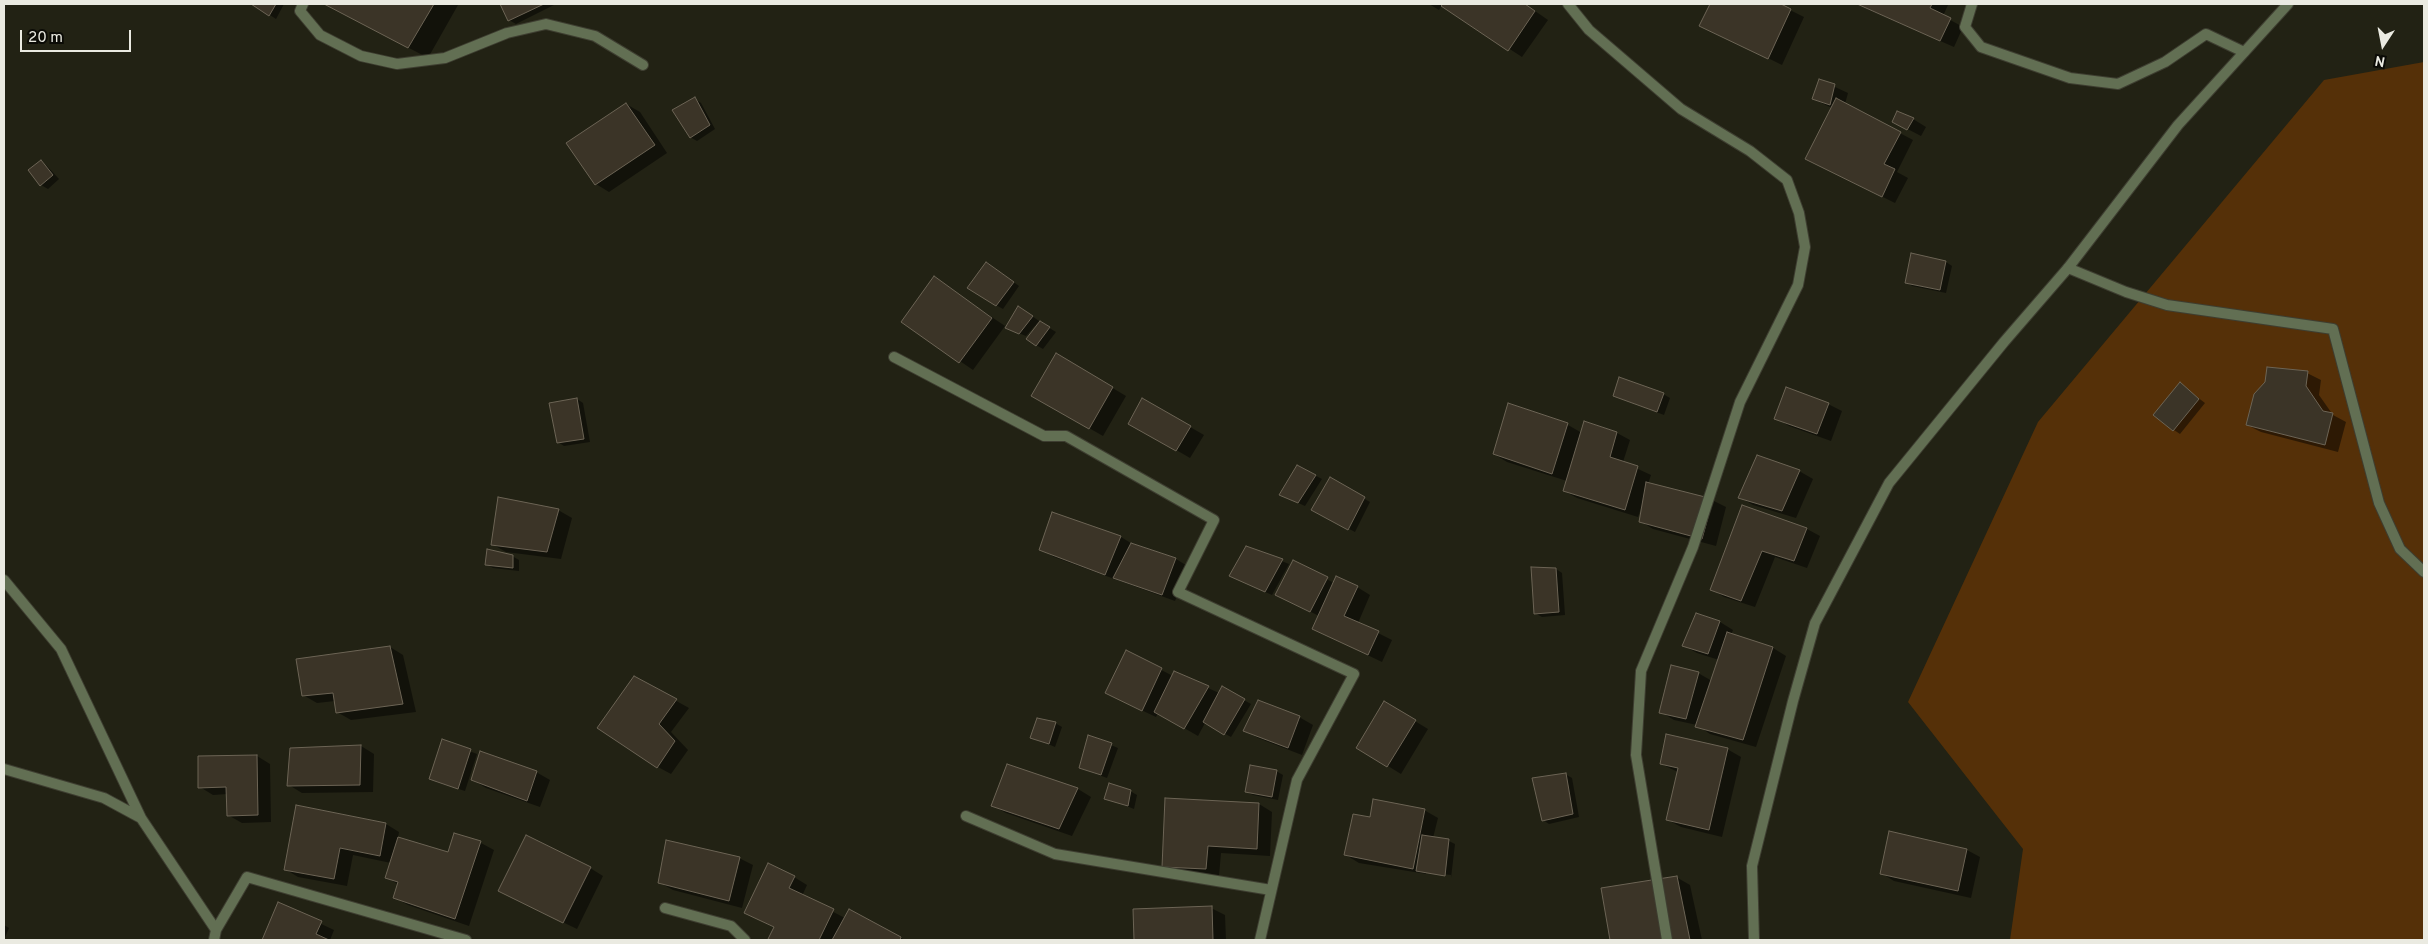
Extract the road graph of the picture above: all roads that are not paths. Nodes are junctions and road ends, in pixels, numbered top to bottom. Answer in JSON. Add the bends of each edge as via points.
{"nodes":[{"id":1,"x":303,"y":4,"type":"edge"},
{"id":2,"x":1568,"y":4,"type":"edge"},
{"id":3,"x":1972,"y":4,"type":"edge"},
{"id":4,"x":2288,"y":4,"type":"edge"},
{"id":5,"x":2244,"y":52,"type":"junction"},
{"id":6,"x":643,"y":65,"type":"dead end"},
{"id":7,"x":2068,"y":268,"type":"junction"},
{"id":8,"x":894,"y":357,"type":"dead end"},
{"id":9,"x":2424,"y":572,"type":"edge"},
{"id":10,"x":4,"y":580,"type":"edge"},
{"id":11,"x":4,"y":768,"type":"edge"},
{"id":12,"x":966,"y":816,"type":"dead end"},
{"id":13,"x":141,"y":818,"type":"junction"},
{"id":14,"x":1272,"y":890,"type":"junction"},
{"id":15,"x":665,"y":908,"type":"dead end"},
{"id":16,"x":215,"y":935,"type":"edge"},
{"id":17,"x":466,"y":940,"type":"edge"},
{"id":18,"x":745,"y":940,"type":"edge"},
{"id":19,"x":1260,"y":940,"type":"edge"},
{"id":20,"x":1667,"y":940,"type":"edge"},
{"id":21,"x":1754,"y":940,"type":"edge"}],
"edges":[{"from":1,"to":6,"type":"street","via":[[300,11],[320,34],[361,56],[397,64],[445,58],[507,33],[546,24],[595,36]]},
{"from":2,"to":20,"type":"street","via":[[1589,30],[1681,109],[1750,151],[1787,180],[1799,213],[1805,247],[1798,285],[1740,402],[1693,547],[1641,671],[1636,755]]},
{"from":3,"to":5,"type":"street","via":[[1965,27],[1981,47],[2070,78],[2118,84],[2165,62],[2206,34]]},
{"from":4,"to":5,"type":"street"},
{"from":5,"to":7,"type":"street","via":[[2178,125]]},
{"from":7,"to":9,"type":"street","via":[[2126,292],[2167,304],[2333,329],[2380,503],[2400,549]]},
{"from":7,"to":21,"type":"street","via":[[1889,483],[1815,623],[1752,866]]},
{"from":8,"to":14,"type":"street","via":[[1044,436],[1066,436],[1214,520],[1178,592],[1354,674],[1297,780]]},
{"from":10,"to":13,"type":"street","via":[[61,649]]},
{"from":11,"to":13,"type":"street","via":[[104,798]]},
{"from":12,"to":14,"type":"street","via":[[1055,854]]},
{"from":13,"to":16,"type":"street"},
{"from":14,"to":19,"type":"street"},
{"from":15,"to":18,"type":"street","via":[[732,926]]},
{"from":16,"to":17,"type":"street","via":[[247,877]]}]}
